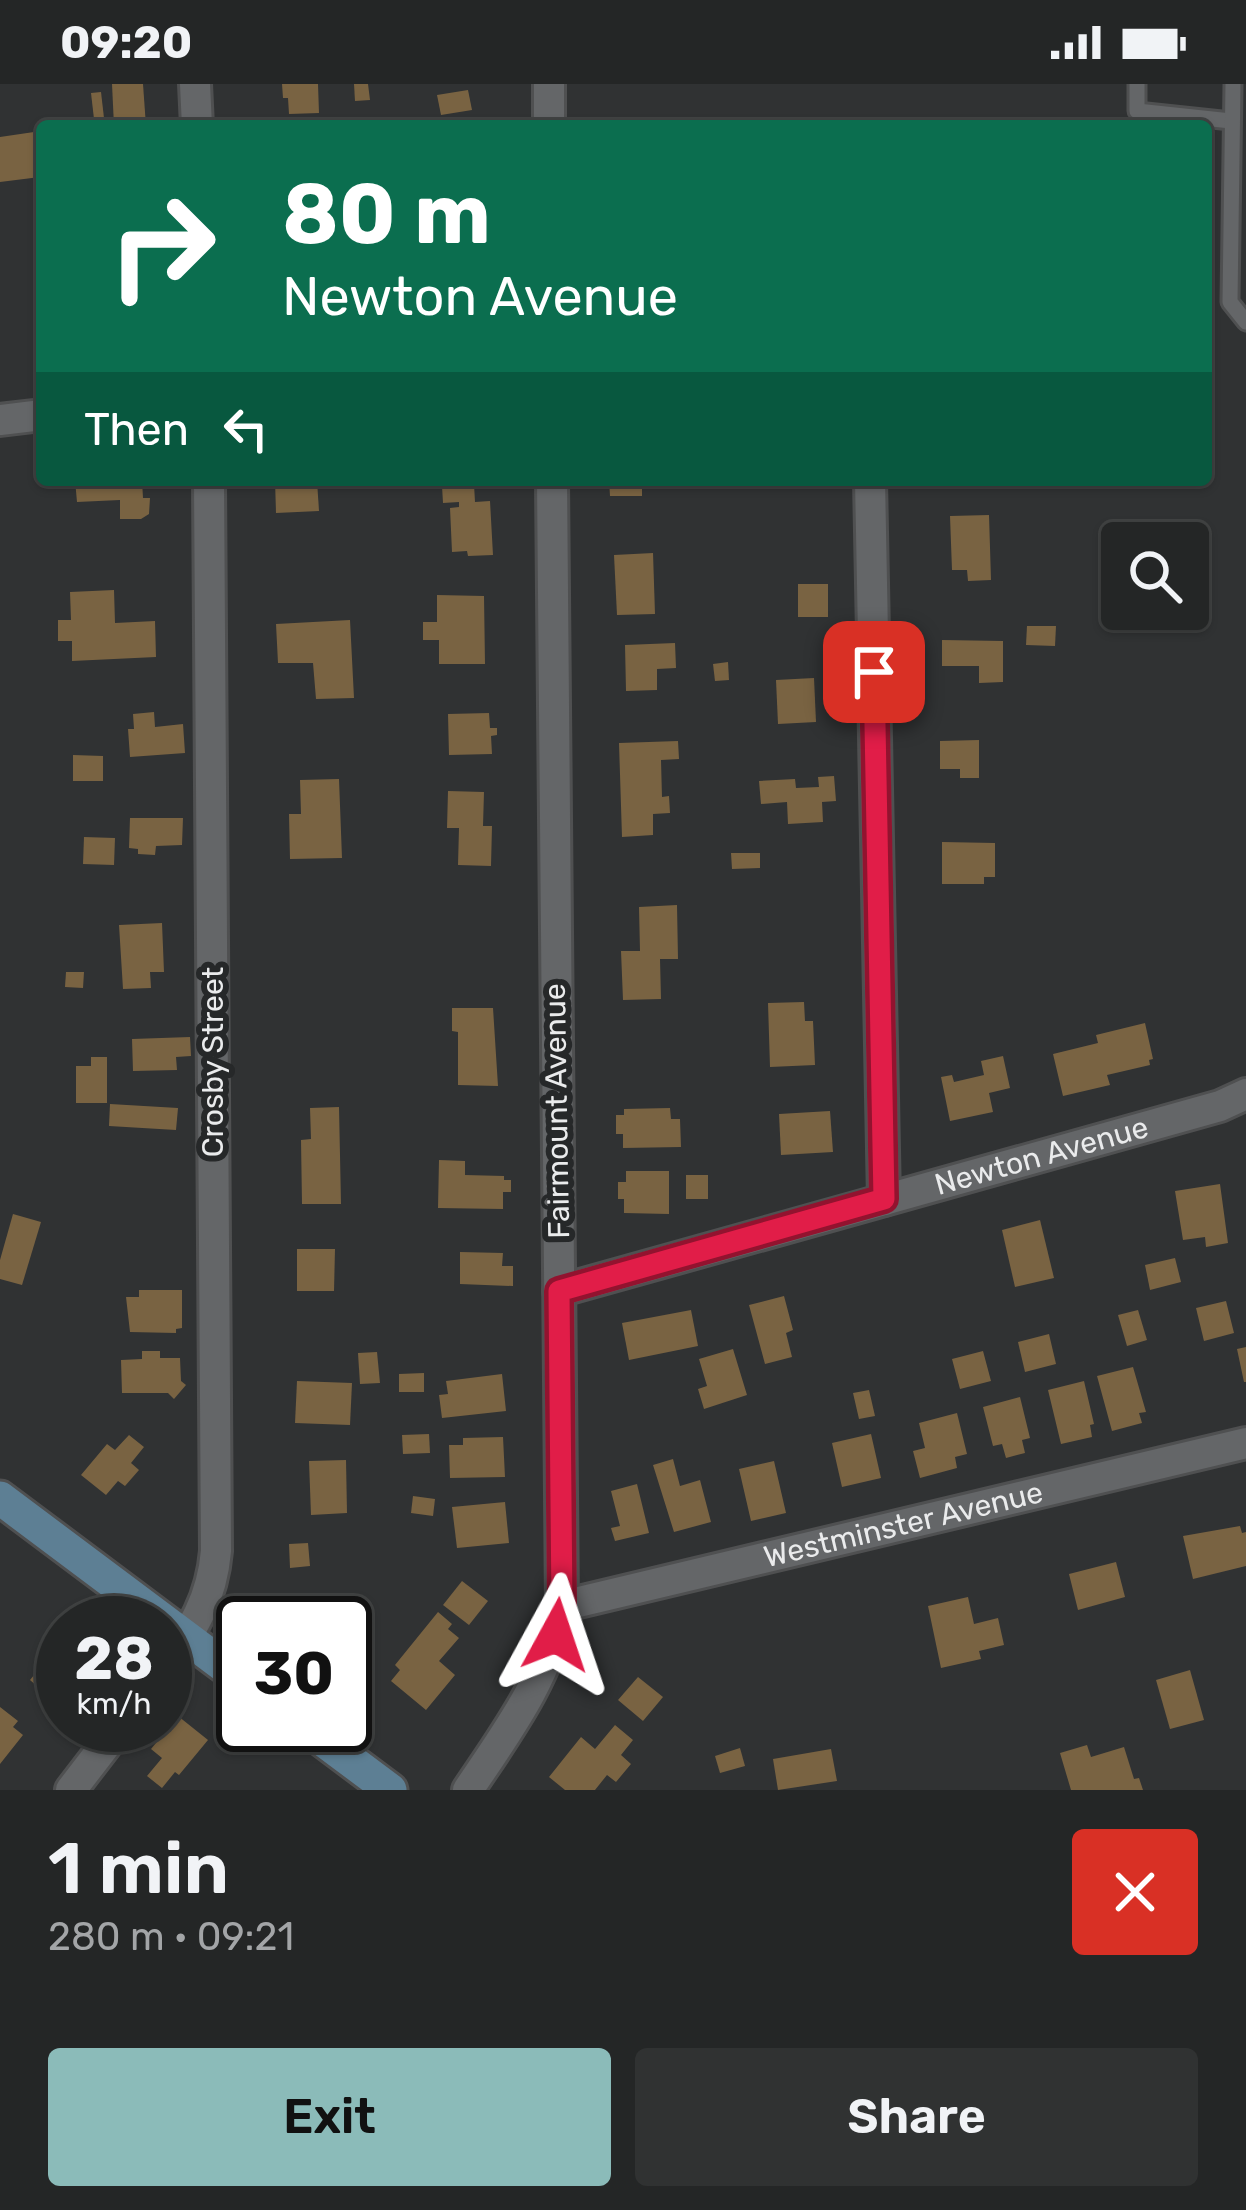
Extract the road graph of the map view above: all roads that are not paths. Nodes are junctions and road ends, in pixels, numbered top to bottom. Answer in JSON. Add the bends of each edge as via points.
{"nodes":[{"id":1,"x":195,"y":84,"type":"edge"},
{"id":2,"x":549,"y":84,"type":"edge"},
{"id":3,"x":1137,"y":84,"type":"edge"},
{"id":4,"x":1233,"y":84,"type":"edge"},
{"id":5,"x":197,"y":120,"type":"edge"},
{"id":6,"x":549,"y":120,"type":"edge"},
{"id":7,"x":1231,"y":121,"type":"junction"},
{"id":8,"x":1246,"y":322,"type":"edge"},
{"id":9,"x":36,"y":416,"type":"edge"},
{"id":10,"x":0,"y":420,"type":"edge"},
{"id":11,"x":209,"y":486,"type":"edge"},
{"id":12,"x":552,"y":486,"type":"edge"},
{"id":13,"x":870,"y":486,"type":"edge"},
{"id":14,"x":1246,"y":1094,"type":"edge"},
{"id":15,"x":884,"y":1199,"type":"junction"},
{"id":16,"x":559,"y":1291,"type":"junction"},
{"id":17,"x":1246,"y":1443,"type":"edge"},
{"id":18,"x":0,"y":1498,"type":"edge"},
{"id":19,"x":131,"y":1596,"type":"edge"},
{"id":20,"x":562,"y":1606,"type":"junction"},
{"id":21,"x":192,"y":1629,"type":"edge"},
{"id":22,"x":100,"y":1752,"type":"edge"},
{"id":23,"x":339,"y":1752,"type":"edge"},
{"id":24,"x":71,"y":1790,"type":"edge"},
{"id":25,"x":390,"y":1790,"type":"edge"},
{"id":26,"x":468,"y":1790,"type":"edge"}],
"edges":[{"from":1,"to":5,"type":"street"},
{"from":2,"to":6,"type":"street"},
{"from":3,"to":7,"type":"lane","via":[[1138,111]]},
{"from":4,"to":7,"type":"lane"},
{"from":7,"to":8,"type":"lane","via":[[1230,302]]},
{"from":9,"to":10,"type":"street"},
{"from":11,"to":21,"type":"street","name":"Crosby Street","via":[[216,1551],[208,1599]]},
{"from":12,"to":16,"type":"street","name":"Fairmount Avenue"},
{"from":13,"to":15,"type":"street"},
{"from":14,"to":15,"type":"street","name":"Newton Avenue"},
{"from":15,"to":16,"type":"street","name":"Newton Avenue"},
{"from":16,"to":20,"type":"street","name":"Fairmount Avenue"},
{"from":17,"to":20,"type":"street","name":"Westminster Avenue"},
{"from":18,"to":19,"type":"main road"},
{"from":20,"to":26,"type":"street","name":"Fairmount Avenue","via":[[533,1690]]},
{"from":22,"to":24,"type":"street"},
{"from":23,"to":25,"type":"main road"}]}
